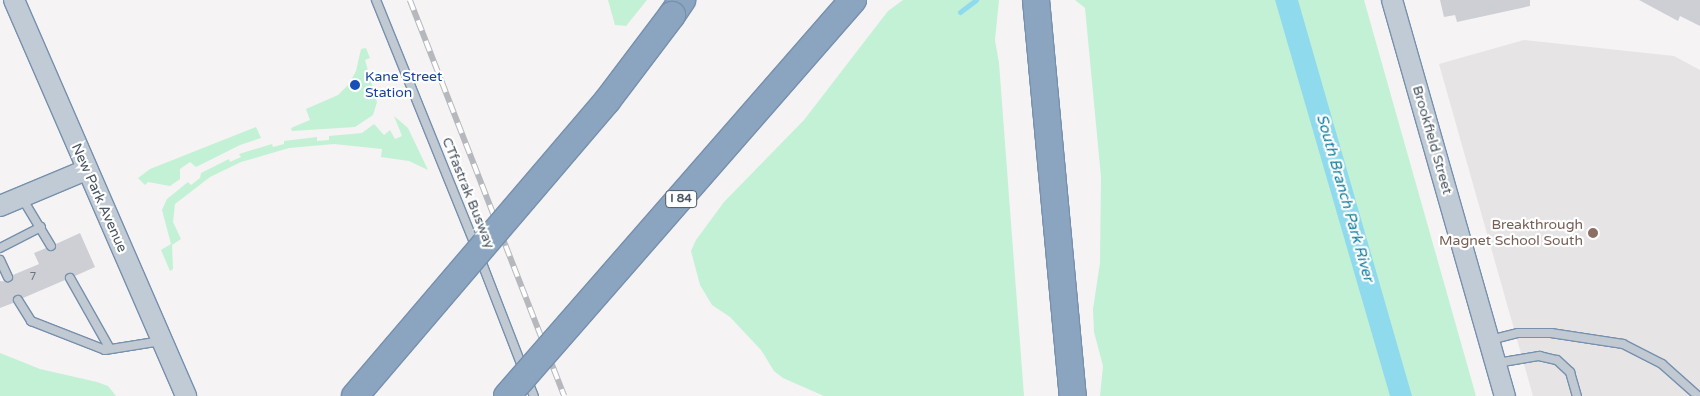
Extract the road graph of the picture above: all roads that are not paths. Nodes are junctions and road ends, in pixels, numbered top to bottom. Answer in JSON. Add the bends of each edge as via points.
{"nodes":[{"id":1,"x":14,"y":0,"type":"edge"},
{"id":2,"x":376,"y":0,"type":"edge"},
{"id":3,"x":853,"y":0,"type":"edge"},
{"id":4,"x":1019,"y":0,"type":"edge"},
{"id":5,"x":1036,"y":0,"type":"edge"},
{"id":6,"x":1392,"y":0,"type":"edge"},
{"id":7,"x":677,"y":7,"type":"edge"},
{"id":8,"x":86,"y":170,"type":"junction"},
{"id":9,"x":22,"y":197,"type":"junction"},
{"id":10,"x":0,"y":206,"type":"edge"},
{"id":11,"x":42,"y":227,"type":"junction"},
{"id":12,"x":51,"y":246,"type":"dead end"},
{"id":13,"x":0,"y":248,"type":"edge"},
{"id":14,"x":0,"y":260,"type":"edge"},
{"id":15,"x":8,"y":277,"type":"dead end"},
{"id":16,"x":70,"y":278,"type":"dead end"},
{"id":17,"x":18,"y":300,"type":"dead end"},
{"id":18,"x":1489,"y":340,"type":"junction"},
{"id":19,"x":162,"y":341,"type":"junction"},
{"id":20,"x":110,"y":349,"type":"junction"},
{"id":21,"x":1496,"y":364,"type":"junction"},
{"id":22,"x":186,"y":396,"type":"edge"},
{"id":23,"x":355,"y":396,"type":"edge"},
{"id":24,"x":507,"y":396,"type":"edge"},
{"id":25,"x":534,"y":396,"type":"edge"},
{"id":26,"x":1055,"y":396,"type":"edge"},
{"id":27,"x":1073,"y":396,"type":"edge"},
{"id":28,"x":1505,"y":396,"type":"edge"},
{"id":29,"x":1577,"y":396,"type":"edge"},
{"id":30,"x":1698,"y":396,"type":"edge"}],
"edges":[{"from":1,"to":8,"type":"street","name":"New Park Avenue"},
{"from":2,"to":25,"type":"lane","name":"CTfastrak Busway"},
{"from":3,"to":24,"type":"highway","number":"I 84","bridge":true},
{"from":4,"to":26,"type":"highway"},
{"from":5,"to":27,"type":"highway"},
{"from":6,"to":18,"type":"street","name":"Brookfield Street"},
{"from":7,"to":23,"type":"highway","bridge":true,"via":[[607,101]]},
{"from":8,"to":9,"type":"street"},
{"from":8,"to":19,"type":"street","name":"New Park Avenue"},
{"from":9,"to":10,"type":"street"},
{"from":9,"to":11,"type":"lane"},
{"from":11,"to":12,"type":"lane"},
{"from":11,"to":13,"type":"lane"},
{"from":14,"to":15,"type":"lane"},
{"from":16,"to":20,"type":"lane"},
{"from":17,"to":20,"type":"lane","via":[[31,321]]},
{"from":18,"to":21,"type":"street","name":"Brookfield Street"},
{"from":18,"to":30,"type":"lane","via":[[1518,333],[1551,333],[1623,344],[1662,364]]},
{"from":19,"to":20,"type":"lane"},
{"from":19,"to":22,"type":"street","name":"New Park Avenue"},
{"from":21,"to":28,"type":"street","name":"Brookfield Street"},
{"from":21,"to":29,"type":"lane","via":[[1531,356],[1557,360],[1570,372]]}]}
